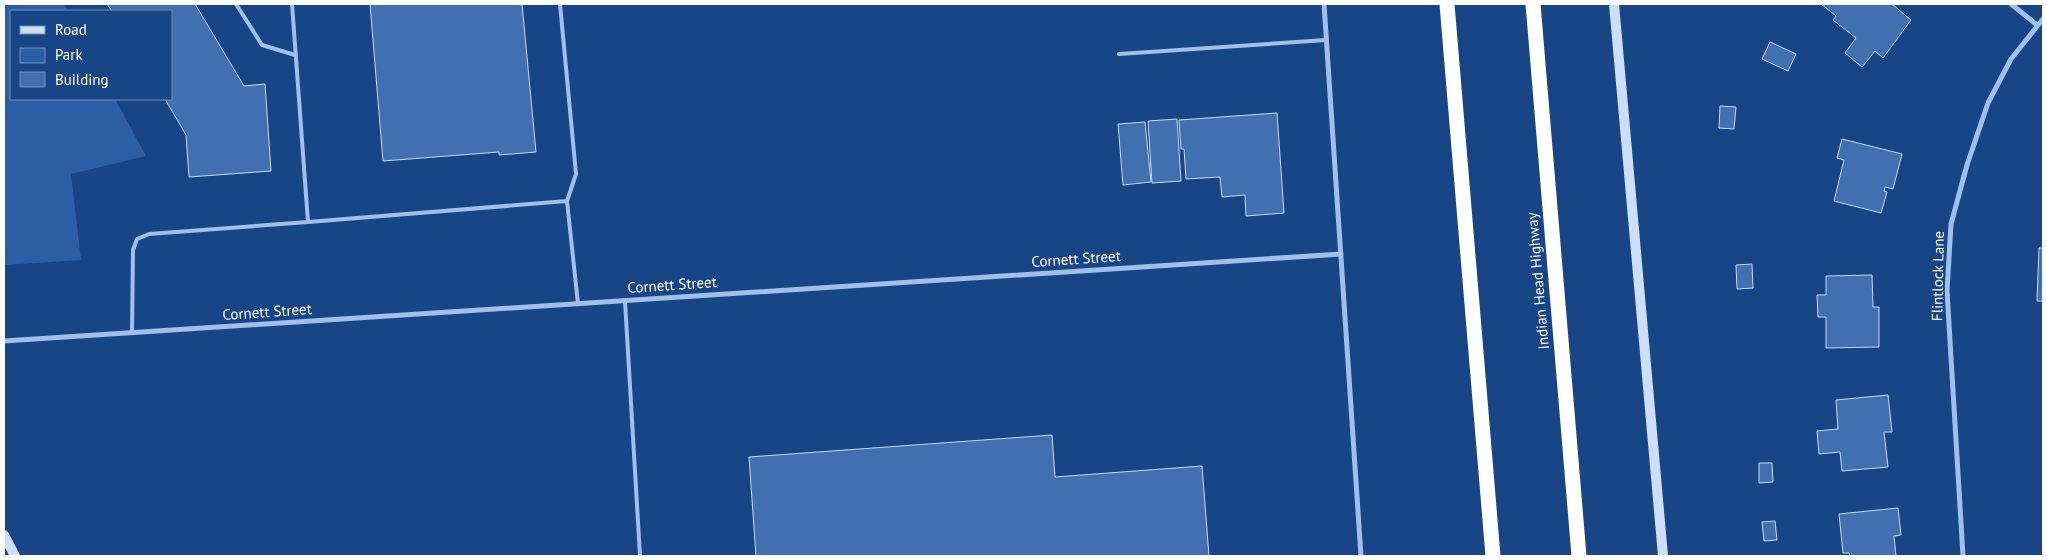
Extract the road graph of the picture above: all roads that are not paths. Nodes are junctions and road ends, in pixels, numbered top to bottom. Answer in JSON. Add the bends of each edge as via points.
{"nodes":[{"id":1,"x":236,"y":4,"type":"edge"},
{"id":2,"x":292,"y":4,"type":"edge"},
{"id":3,"x":560,"y":4,"type":"edge"},
{"id":4,"x":1324,"y":4,"type":"edge"},
{"id":5,"x":1447,"y":4,"type":"edge"},
{"id":6,"x":1533,"y":4,"type":"edge"},
{"id":7,"x":1614,"y":4,"type":"edge"},
{"id":8,"x":2011,"y":4,"type":"edge"},
{"id":9,"x":2043,"y":19,"type":"edge"},
{"id":10,"x":2037,"y":25,"type":"junction"},
{"id":11,"x":1326,"y":40,"type":"junction"},
{"id":12,"x":1119,"y":54,"type":"dead end"},
{"id":13,"x":296,"y":55,"type":"junction"},
{"id":14,"x":567,"y":201,"type":"junction"},
{"id":15,"x":308,"y":222,"type":"junction"},
{"id":16,"x":1341,"y":254,"type":"junction"},
{"id":17,"x":625,"y":301,"type":"junction"},
{"id":18,"x":578,"y":304,"type":"junction"},
{"id":19,"x":132,"y":333,"type":"junction"},
{"id":20,"x":4,"y":341,"type":"edge"},
{"id":21,"x":4,"y":535,"type":"edge"},
{"id":22,"x":15,"y":556,"type":"edge"},
{"id":23,"x":640,"y":556,"type":"edge"},
{"id":24,"x":1361,"y":556,"type":"edge"},
{"id":25,"x":1493,"y":556,"type":"edge"},
{"id":26,"x":1579,"y":556,"type":"edge"},
{"id":27,"x":1663,"y":556,"type":"edge"},
{"id":28,"x":1963,"y":556,"type":"edge"}],
"edges":[{"from":1,"to":13,"type":"lane","via":[[262,45]]},
{"from":2,"to":13,"type":"lane"},
{"from":3,"to":14,"type":"lane","via":[[576,174]]},
{"from":4,"to":11,"type":"street"},
{"from":5,"to":25,"type":"highway"},
{"from":6,"to":26,"type":"highway","name":"Indian Head Highway"},
{"from":7,"to":27,"type":"street"},
{"from":8,"to":10,"type":"street"},
{"from":9,"to":10,"type":"street","name":"Flintlock Lane"},
{"from":10,"to":28,"type":"street","name":"Flintlock Lane","via":[[2011,59],[1988,103],[1951,224],[1947,291]]},
{"from":11,"to":12,"type":"lane"},
{"from":11,"to":16,"type":"street"},
{"from":13,"to":15,"type":"lane"},
{"from":14,"to":15,"type":"lane"},
{"from":14,"to":18,"type":"lane"},
{"from":15,"to":19,"type":"lane","via":[[149,234],[138,239],[133,250]]},
{"from":16,"to":17,"type":"street","name":"Cornett Street"},
{"from":16,"to":24,"type":"street"},
{"from":17,"to":18,"type":"street","name":"Cornett Street"},
{"from":17,"to":23,"type":"lane"},
{"from":18,"to":19,"type":"street","name":"Cornett Street"},
{"from":19,"to":20,"type":"street","name":"Cornett Street"},
{"from":21,"to":22,"type":"street"}]}
